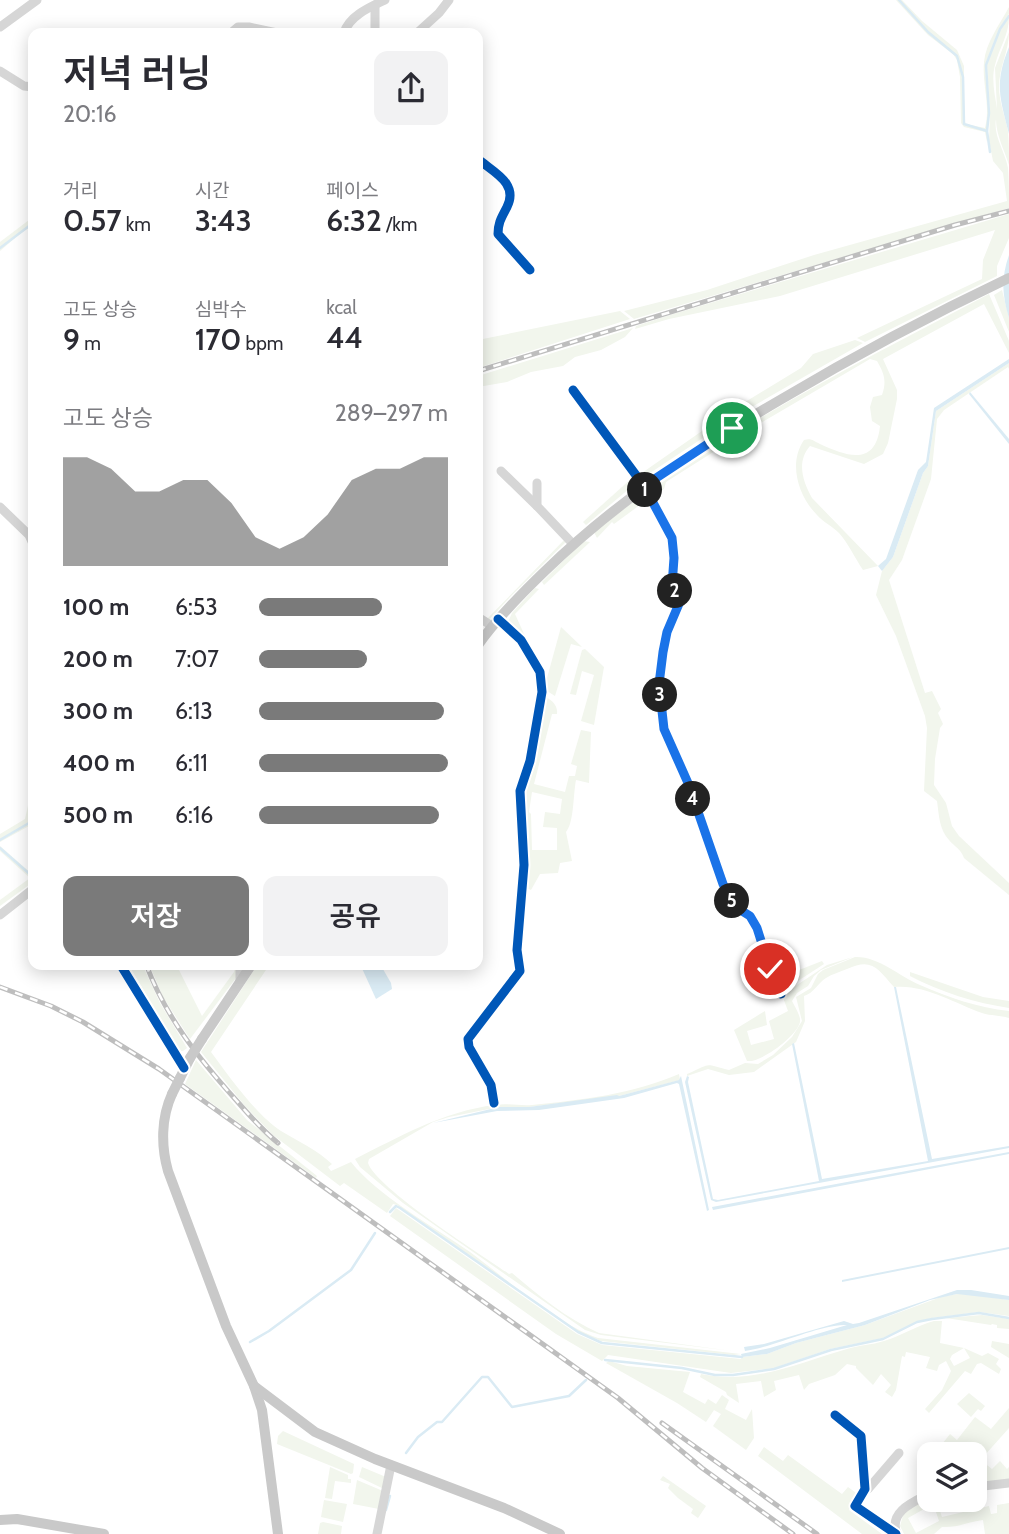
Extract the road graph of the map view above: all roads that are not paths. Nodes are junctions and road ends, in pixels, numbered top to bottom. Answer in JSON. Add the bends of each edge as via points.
{"nodes":[{"id":1,"x":37,"y":0,"type":"edge"},
{"id":2,"x":385,"y":0,"type":"edge"},
{"id":3,"x":449,"y":0,"type":"edge"},
{"id":4,"x":375,"y":5,"type":"junction"},
{"id":5,"x":0,"y":27,"type":"edge"},
{"id":6,"x":346,"y":28,"type":"edge"},
{"id":7,"x":375,"y":28,"type":"edge"},
{"id":8,"x":422,"y":28,"type":"edge"},
{"id":9,"x":0,"y":71,"type":"edge"},
{"id":10,"x":28,"y":86,"type":"edge"},
{"id":11,"x":483,"y":163,"type":"edge"},
{"id":12,"x":530,"y":270,"type":"dead end"},
{"id":13,"x":1005,"y":280,"type":"edge"},
{"id":14,"x":573,"y":390,"type":"dead end"},
{"id":15,"x":500,"y":471,"type":"dead end"},
{"id":16,"x":537,"y":483,"type":"dead end"},
{"id":17,"x":644,"y":486,"type":"junction"},
{"id":18,"x":537,"y":506,"type":"junction"},
{"id":19,"x":0,"y":507,"type":"edge"},
{"id":20,"x":28,"y":533,"type":"edge"},
{"id":21,"x":573,"y":544,"type":"junction"},
{"id":22,"x":483,"y":618,"type":"edge"},
{"id":23,"x":495,"y":622,"type":"junction"},
{"id":24,"x":483,"y":638,"type":"edge"},
{"id":25,"x":28,"y":893,"type":"edge"},
{"id":26,"x":0,"y":915,"type":"edge"},
{"id":27,"x":123,"y":970,"type":"edge"},
{"id":28,"x":240,"y":970,"type":"edge"},
{"id":29,"x":248,"y":970,"type":"edge"},
{"id":30,"x":239,"y":983,"type":"junction"},
{"id":31,"x":781,"y":994,"type":"dead end"},
{"id":32,"x":182,"y":1073,"type":"junction"},
{"id":33,"x":494,"y":1103,"type":"dead end"},
{"id":34,"x":254,"y":1386,"type":"junction"},
{"id":35,"x":835,"y":1415,"type":"dead end"},
{"id":36,"x":899,"y":1453,"type":"dead end"},
{"id":37,"x":391,"y":1465,"type":"junction"},
{"id":38,"x":1009,"y":1483,"type":"edge"},
{"id":39,"x":987,"y":1486,"type":"edge"},
{"id":40,"x":865,"y":1489,"type":"junction"},
{"id":41,"x":917,"y":1502,"type":"edge"},
{"id":42,"x":0,"y":1520,"type":"edge"},
{"id":43,"x":76,"y":1532,"type":"edge"},
{"id":44,"x":104,"y":1534,"type":"edge"},
{"id":45,"x":278,"y":1534,"type":"edge"},
{"id":46,"x":377,"y":1534,"type":"edge"},
{"id":47,"x":560,"y":1534,"type":"edge"},
{"id":48,"x":897,"y":1534,"type":"edge"}],
"edges":[{"from":1,"to":5,"type":"street"},
{"from":2,"to":4,"type":"street"},
{"from":3,"to":8,"type":"street"},
{"from":4,"to":6,"type":"street"},
{"from":4,"to":7,"type":"street"},
{"from":9,"to":10,"type":"street"},
{"from":11,"to":12,"type":"street","via":[[509,186],[498,234]]},
{"from":13,"to":17,"type":"main road","via":[[811,381]]},
{"from":14,"to":17,"type":"street"},
{"from":15,"to":18,"type":"street"},
{"from":16,"to":18,"type":"street"},
{"from":17,"to":21,"type":"main road"},
{"from":17,"to":31,"type":"street","via":[[672,538],[672,586],[681,599],[663,652],[659,684],[664,729],[723,884],[734,906],[750,916],[757,928]]},
{"from":18,"to":21,"type":"street"},
{"from":19,"to":20,"type":"street"},
{"from":21,"to":23,"type":"main road"},
{"from":22,"to":23,"type":"street"},
{"from":23,"to":24,"type":"main road"},
{"from":23,"to":33,"type":"street","via":[[521,640],[540,672],[542,692],[520,791],[524,865],[517,950],[520,971],[468,1039],[491,1085]]},
{"from":25,"to":26,"type":"street"},
{"from":27,"to":32,"type":"street"},
{"from":28,"to":30,"type":"street"},
{"from":29,"to":30,"type":"main road"},
{"from":30,"to":32,"type":"main road","bridge":true},
{"from":32,"to":34,"type":"main road","bridge":true,"via":[[166,1112],[163,1153],[167,1171]]},
{"from":34,"to":37,"type":"main road","via":[[315,1432]]},
{"from":34,"to":45,"type":"main road"},
{"from":35,"to":40,"type":"street","via":[[861,1436]]},
{"from":36,"to":40,"type":"street"},
{"from":37,"to":46,"type":"street"},
{"from":37,"to":47,"type":"main road"},
{"from":38,"to":39,"type":"street"},
{"from":40,"to":48,"type":"street","via":[[855,1506]]},
{"from":41,"to":48,"type":"street","via":[[899,1513]]},
{"from":42,"to":43,"type":"main road","via":[[17,1519]]},
{"from":43,"to":44,"type":"main road"}]}
